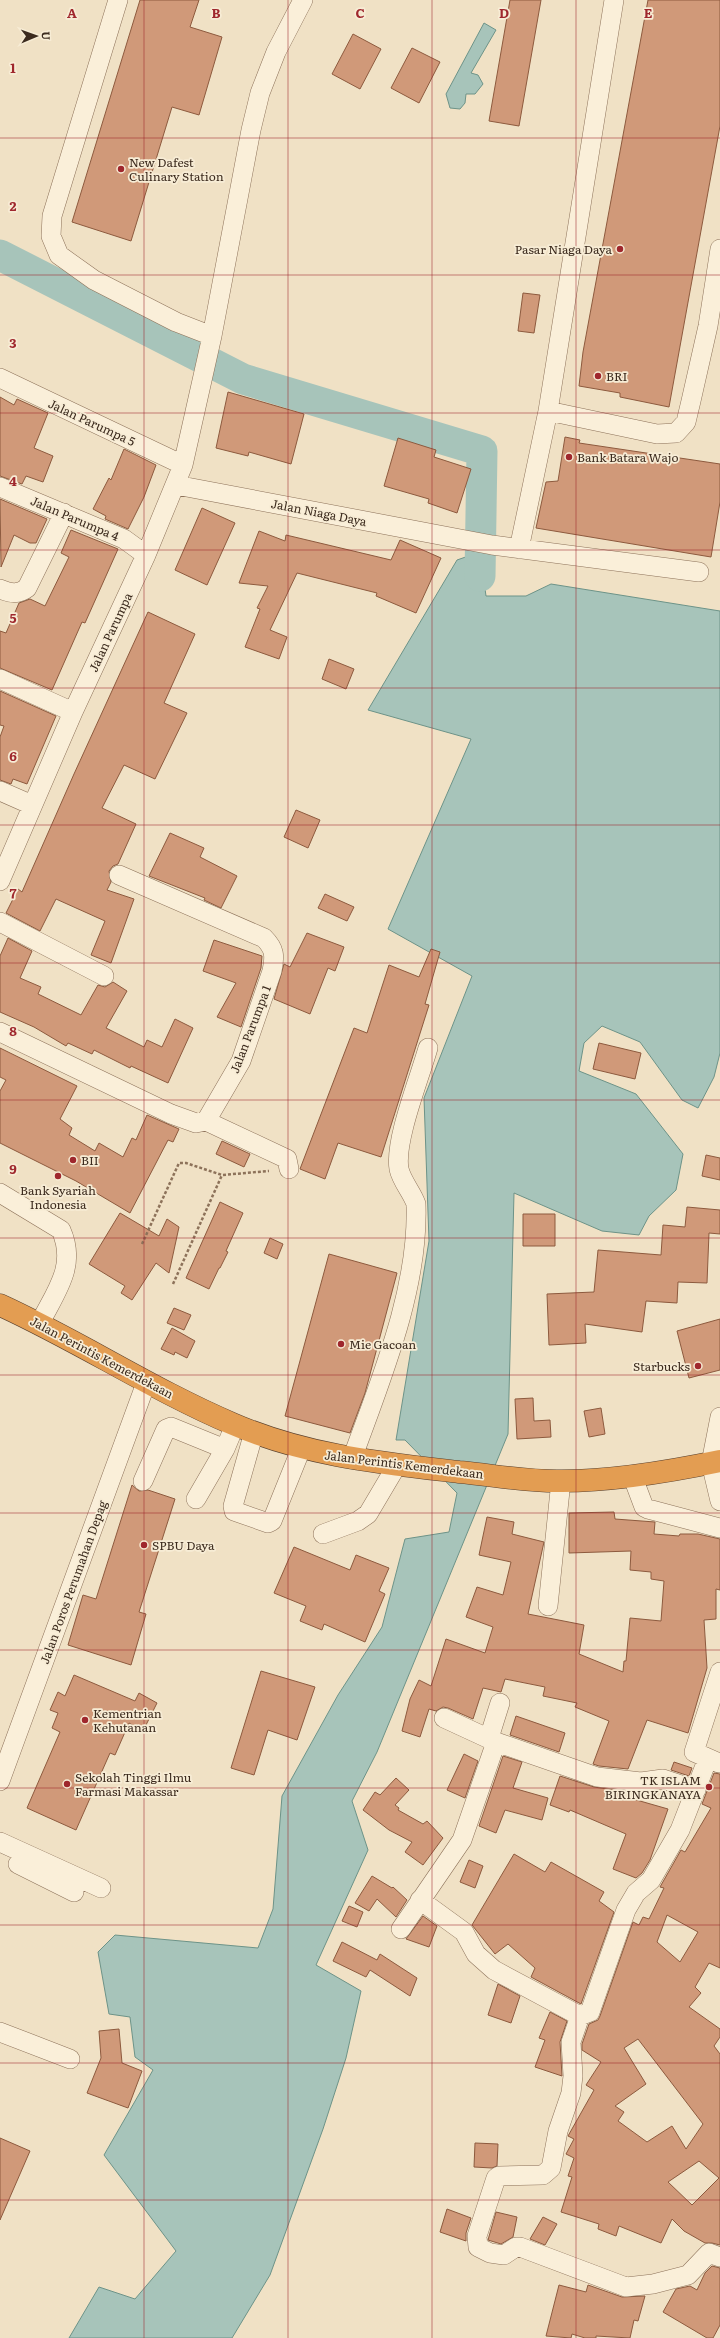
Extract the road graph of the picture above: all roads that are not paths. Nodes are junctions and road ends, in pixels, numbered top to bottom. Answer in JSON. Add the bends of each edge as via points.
{"nodes":[{"id":1,"x":118,"y":0,"type":"edge"},
{"id":2,"x":303,"y":0,"type":"edge"},
{"id":3,"x":614,"y":0,"type":"edge"},
{"id":4,"x":720,"y":249,"type":"edge"},
{"id":5,"x":714,"y":327,"type":"edge"},
{"id":6,"x":212,"y":336,"type":"junction"},
{"id":7,"x":0,"y":378,"type":"edge"},
{"id":8,"x":548,"y":411,"type":"junction"},
{"id":9,"x":184,"y":465,"type":"junction"},
{"id":10,"x":176,"y":485,"type":"junction"},
{"id":11,"x":1,"y":489,"type":"edge"},
{"id":12,"x":64,"y":513,"type":"junction"},
{"id":13,"x":519,"y":549,"type":"junction"},
{"id":14,"x":146,"y":555,"type":"junction"},
{"id":15,"x":699,"y":572,"type":"dead end"},
{"id":16,"x":0,"y":589,"type":"edge"},
{"id":17,"x":0,"y":679,"type":"edge"},
{"id":18,"x":73,"y":712,"type":"junction"},
{"id":19,"x":0,"y":791,"type":"edge"},
{"id":20,"x":32,"y":805,"type":"junction"},
{"id":21,"x":119,"y":875,"type":"dead end"},
{"id":22,"x":0,"y":881,"type":"edge"},
{"id":23,"x":0,"y":922,"type":"edge"},
{"id":24,"x":104,"y":976,"type":"dead end"},
{"id":25,"x":0,"y":1032,"type":"edge"},
{"id":26,"x":428,"y":1048,"type":"dead end"},
{"id":27,"x":206,"y":1121,"type":"junction"},
{"id":28,"x":289,"y":1169,"type":"road end"},
{"id":29,"x":0,"y":1194,"type":"edge"},
{"id":30,"x":0,"y":1304,"type":"edge"},
{"id":31,"x":40,"y":1323,"type":"junction"},
{"id":32,"x":146,"y":1383,"type":"junction"},
{"id":33,"x":720,"y":1417,"type":"edge"},
{"id":34,"x":245,"y":1429,"type":"junction"},
{"id":35,"x":225,"y":1449,"type":"junction"},
{"id":36,"x":302,"y":1449,"type":"junction"},
{"id":37,"x":352,"y":1460,"type":"junction"},
{"id":38,"x":716,"y":1462,"type":"edge"},
{"id":39,"x":400,"y":1466,"type":"junction"},
{"id":40,"x":632,"y":1475,"type":"junction"},
{"id":41,"x":143,"y":1481,"type":"dead end"},
{"id":42,"x":561,"y":1482,"type":"junction"},
{"id":43,"x":196,"y":1499,"type":"dead end"},
{"id":44,"x":720,"y":1501,"type":"edge"},
{"id":45,"x":720,"y":1528,"type":"edge"},
{"id":46,"x":323,"y":1534,"type":"dead end"},
{"id":47,"x":548,"y":1606,"type":"dead end"},
{"id":48,"x":720,"y":1672,"type":"edge"},
{"id":49,"x":500,"y":1703,"type":"dead end"},
{"id":50,"x":444,"y":1718,"type":"dead end"},
{"id":51,"x":493,"y":1740,"type":"junction"},
{"id":52,"x":714,"y":1760,"type":"edge"},
{"id":53,"x":0,"y":1782,"type":"edge"},
{"id":54,"x":696,"y":1790,"type":"junction"},
{"id":55,"x":0,"y":1842,"type":"edge"},
{"id":56,"x":0,"y":1856,"type":"edge"},
{"id":57,"x":101,"y":1888,"type":"dead end"},
{"id":58,"x":74,"y":1892,"type":"dead end"},
{"id":59,"x":420,"y":1900,"type":"junction"},
{"id":60,"x":401,"y":1928,"type":"dead end"},
{"id":61,"x":580,"y":2016,"type":"junction"},
{"id":62,"x":0,"y":2032,"type":"edge"},
{"id":63,"x":70,"y":2059,"type":"dead end"},
{"id":64,"x":720,"y":2257,"type":"edge"}],
"edges":[{"from":1,"to":6,"type":"street","via":[[52,216],[51,236],[59,255],[94,280],[176,322]]},
{"from":2,"to":6,"type":"street","name":"Jalan Parumpa","via":[[276,52],[260,93]]},
{"from":3,"to":8,"type":"street"},
{"from":4,"to":5,"type":"street"},
{"from":5,"to":8,"type":"street","via":[[686,422],[676,432],[657,434]]},
{"from":6,"to":9,"type":"street","name":"Jalan Parumpa"},
{"from":7,"to":9,"type":"street","name":"Jalan Parumpa 5"},
{"from":8,"to":13,"type":"street"},
{"from":9,"to":10,"type":"street","name":"Jalan Parumpa"},
{"from":10,"to":13,"type":"street","name":"Jalan Niaga Daya"},
{"from":10,"to":14,"type":"street","name":"Jalan Parumpa"},
{"from":11,"to":12,"type":"street","name":"Jalan Parumpa 4"},
{"from":12,"to":14,"type":"street","name":"Jalan Parumpa 4","via":[[124,539]]},
{"from":12,"to":16,"type":"street","via":[[27,588],[21,593]]},
{"from":13,"to":15,"type":"street"},
{"from":14,"to":18,"type":"street","name":"Jalan Parumpa"},
{"from":17,"to":18,"type":"street"},
{"from":18,"to":20,"type":"street","name":"Jalan Parumpa"},
{"from":19,"to":20,"type":"street"},
{"from":20,"to":22,"type":"street","name":"Jalan Parumpa"},
{"from":21,"to":27,"type":"street","name":"Jalan Parumpa 1","via":[[264,938],[272,946],[275,956],[272,970],[241,1061]]},
{"from":23,"to":24,"type":"street"},
{"from":25,"to":27,"type":"street","via":[[171,1114],[196,1123]]},
{"from":26,"to":37,"type":"street","via":[[406,1121],[399,1157],[401,1177],[416,1204],[410,1272],[391,1349]]},
{"from":27,"to":28,"type":"street","via":[[287,1159]]},
{"from":29,"to":31,"type":"street","via":[[61,1230],[66,1240],[67,1268]]},
{"from":30,"to":31,"type":"highway","name":"Jalan Perintis Kemerdekaan"},
{"from":31,"to":32,"type":"highway","name":"Jalan Perintis Kemerdekaan"},
{"from":32,"to":34,"type":"highway","name":"Jalan Perintis Kemerdekaan"},
{"from":32,"to":53,"type":"street","name":"Jalan Poros Perumahan Depag"},
{"from":33,"to":38,"type":"street"},
{"from":34,"to":35,"type":"street"},
{"from":34,"to":36,"type":"highway","name":"Jalan Perintis Kemerdekaan"},
{"from":34,"to":36,"type":"street","via":[[234,1511],[268,1523],[272,1521]]},
{"from":35,"to":41,"type":"street","via":[[171,1427],[166,1429]]},
{"from":35,"to":43,"type":"street"},
{"from":36,"to":37,"type":"highway","name":"Jalan Perintis Kemerdekaan"},
{"from":37,"to":39,"type":"highway","name":"Jalan Perintis Kemerdekaan"},
{"from":38,"to":40,"type":"highway","name":"Jalan Perintis Kemerdekaan"},
{"from":38,"to":44,"type":"street"},
{"from":39,"to":42,"type":"highway","name":"Jalan Perintis Kemerdekaan"},
{"from":39,"to":46,"type":"street","via":[[368,1514],[358,1521]]},
{"from":40,"to":42,"type":"highway","name":"Jalan Perintis Kemerdekaan"},
{"from":40,"to":45,"type":"street","via":[[644,1507],[648,1510]]},
{"from":42,"to":47,"type":"street"},
{"from":48,"to":52,"type":"street","via":[[694,1752]]},
{"from":49,"to":51,"type":"street"},
{"from":50,"to":51,"type":"street"},
{"from":51,"to":54,"type":"street","via":[[596,1777],[641,1782],[660,1778]]},
{"from":51,"to":59,"type":"street","via":[[462,1840]]},
{"from":52,"to":54,"type":"street"},
{"from":54,"to":61,"type":"street","via":[[680,1830],[651,1880],[630,1902],[613,1941],[590,2012]]},
{"from":55,"to":57,"type":"street"},
{"from":56,"to":58,"type":"street"},
{"from":59,"to":60,"type":"street"},
{"from":59,"to":61,"type":"street","via":[[464,1932],[476,1954],[494,1970]]},
{"from":61,"to":64,"type":"street","via":[[570,2042],[573,2084],[558,2131],[551,2168],[543,2176],[496,2178],[477,2236],[478,2247],[490,2253],[504,2255],[520,2247],[626,2287],[653,2284],[688,2275],[709,2253]]},
{"from":62,"to":63,"type":"street"}]}
